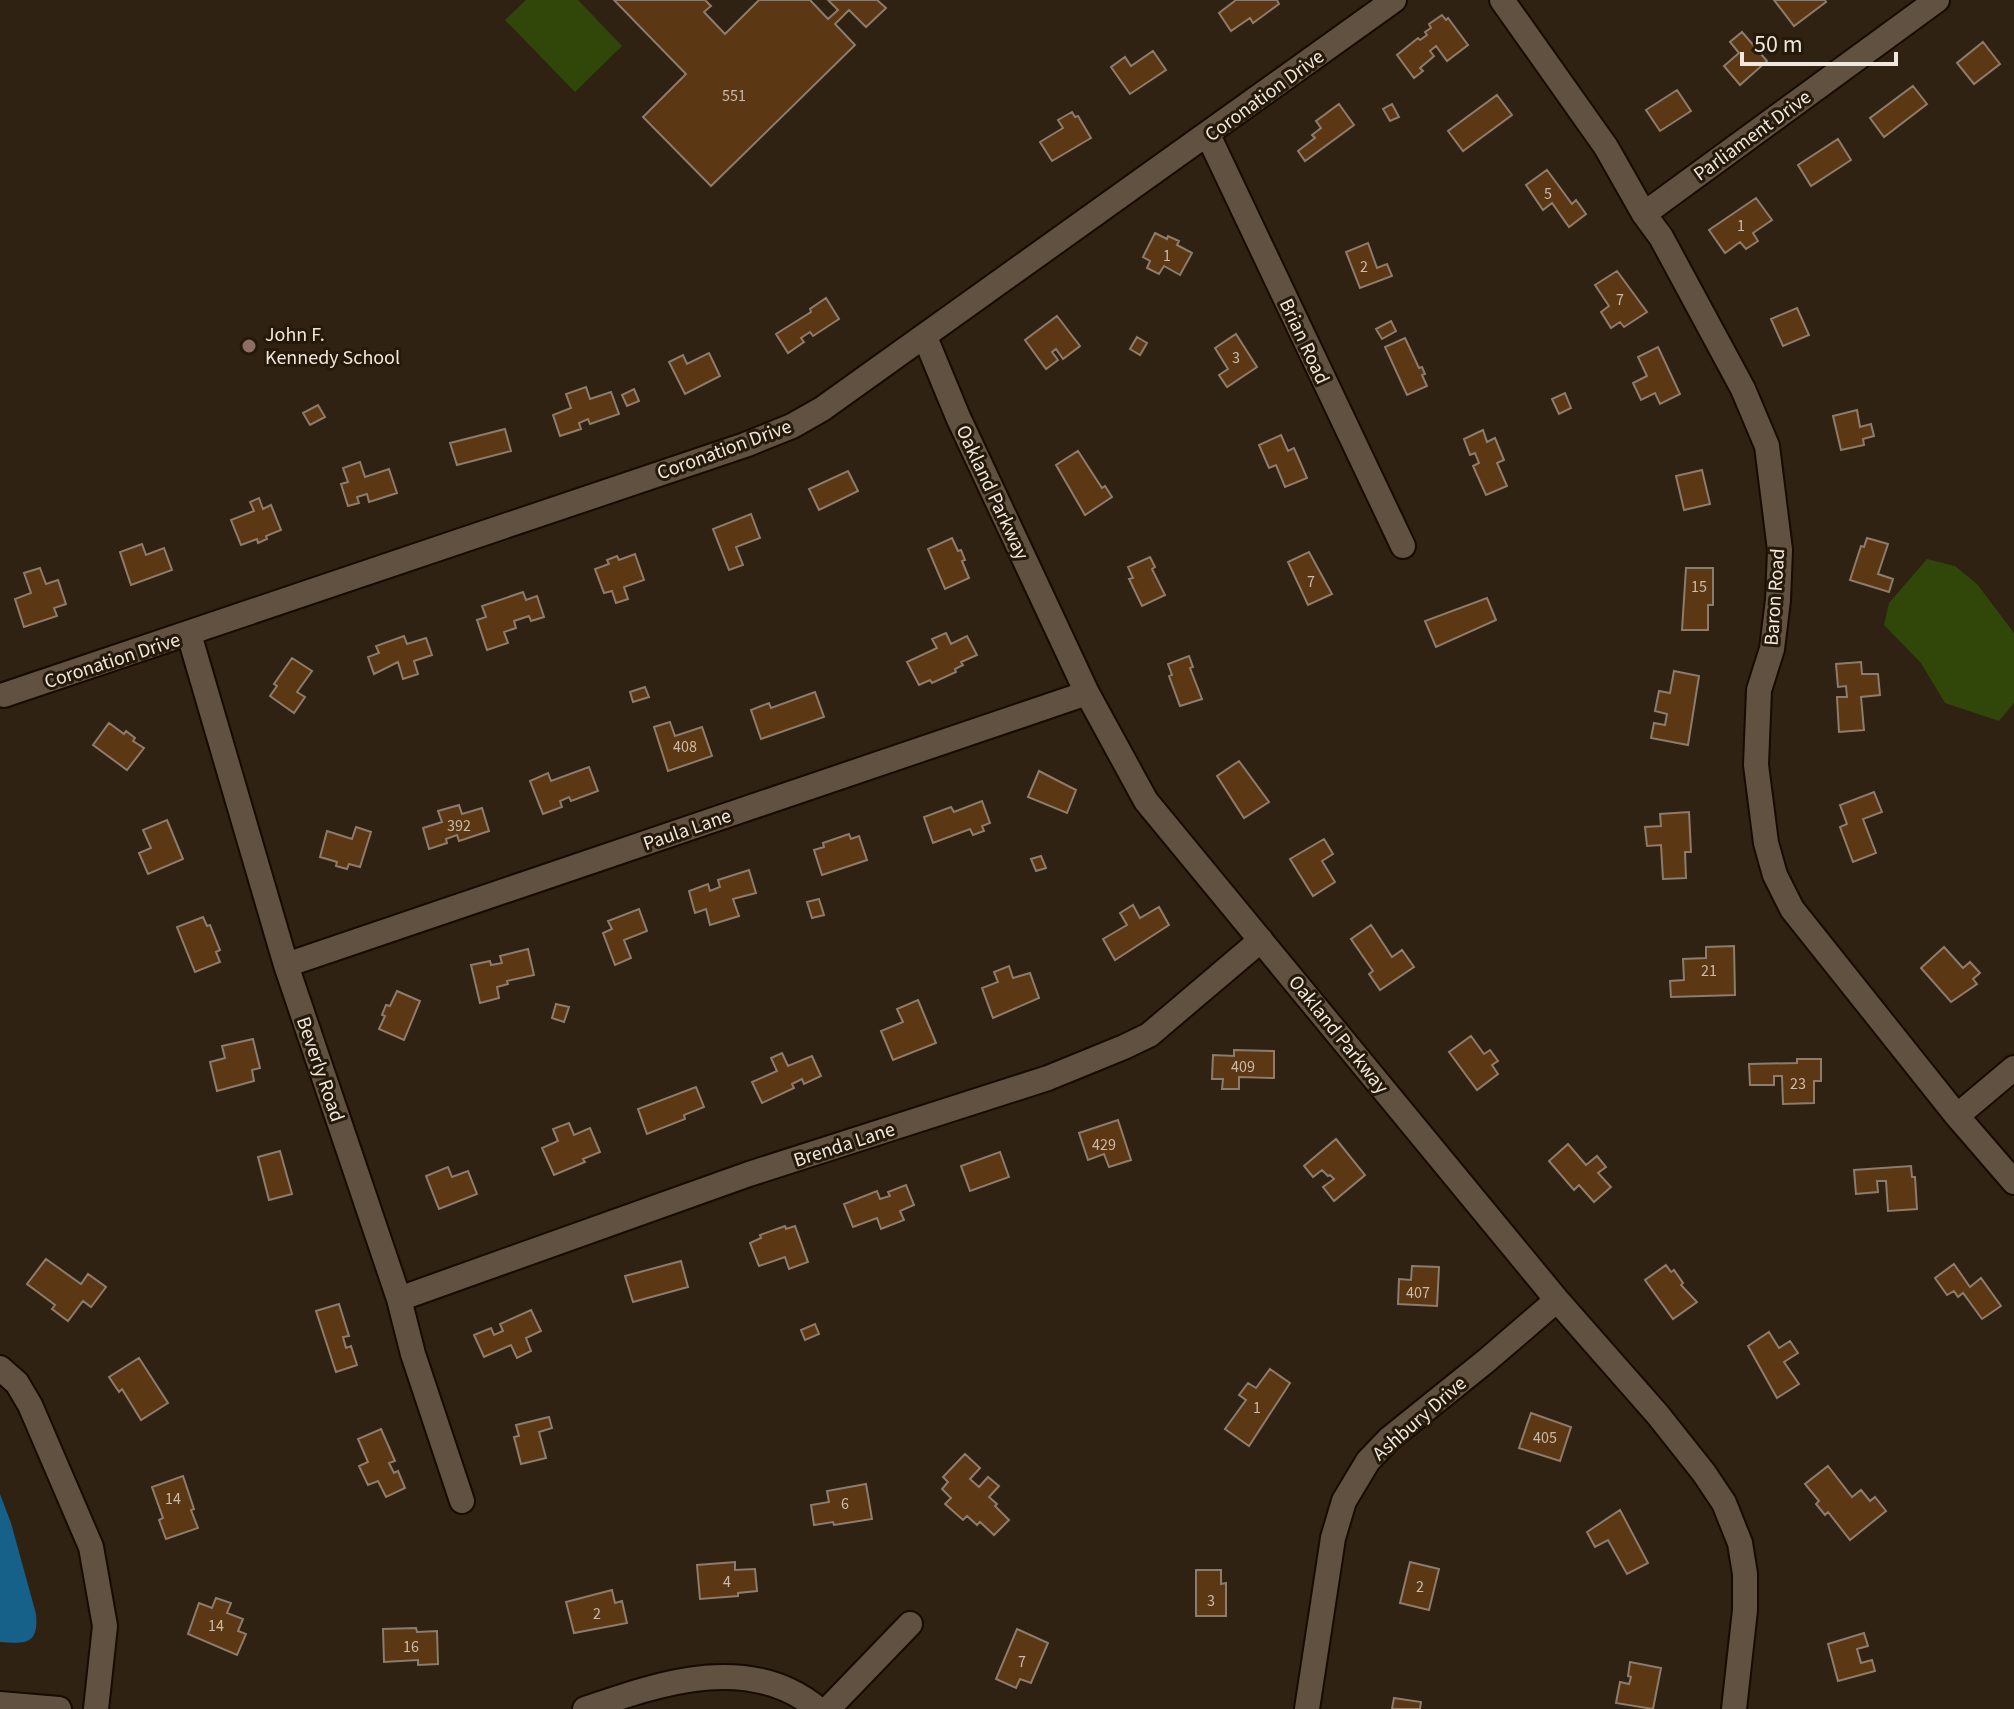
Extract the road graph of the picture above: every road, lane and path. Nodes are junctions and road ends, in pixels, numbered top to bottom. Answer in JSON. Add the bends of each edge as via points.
{"nodes":[{"id":1,"x":1394,"y":0,"type":"edge"},
{"id":2,"x":1502,"y":0,"type":"edge"},
{"id":3,"x":1937,"y":0,"type":"edge"},
{"id":4,"x":1208,"y":135,"type":"junction"},
{"id":5,"x":1644,"y":214,"type":"junction"},
{"id":6,"x":925,"y":337,"type":"junction"},
{"id":7,"x":1403,"y":546,"type":"dead end"},
{"id":8,"x":189,"y":634,"type":"junction"},
{"id":9,"x":1087,"y":693,"type":"junction"},
{"id":10,"x":4,"y":695,"type":"dead end"},
{"id":11,"x":1261,"y":940,"type":"junction"},
{"id":12,"x":286,"y":965,"type":"junction"},
{"id":13,"x":2014,"y":1068,"type":"edge"},
{"id":14,"x":1957,"y":1116,"type":"junction"},
{"id":15,"x":2014,"y":1182,"type":"edge"},
{"id":16,"x":399,"y":1299,"type":"junction"},
{"id":17,"x":1557,"y":1300,"type":"junction"},
{"id":18,"x":0,"y":1368,"type":"edge"},
{"id":19,"x":462,"y":1501,"type":"dead end"},
{"id":20,"x":910,"y":1624,"type":"dead end"},
{"id":21,"x":0,"y":1704,"type":"edge"},
{"id":22,"x":59,"y":1709,"type":"edge"},
{"id":23,"x":96,"y":1709,"type":"edge"},
{"id":24,"x":585,"y":1709,"type":"edge"},
{"id":25,"x":818,"y":1709,"type":"edge"},
{"id":26,"x":828,"y":1709,"type":"edge"},
{"id":27,"x":1307,"y":1709,"type":"edge"},
{"id":28,"x":1734,"y":1709,"type":"edge"}],
"edges":[{"from":1,"to":4,"type":"street","name":"Coronation Drive"},
{"from":2,"to":5,"type":"street","name":"Baron Road","via":[[1606,147]]},
{"from":3,"to":5,"type":"street","name":"Parliament Drive"},
{"from":4,"to":6,"type":"street","name":"Coronation Drive"},
{"from":4,"to":7,"type":"street","name":"Brian Road"},
{"from":5,"to":14,"type":"street","name":"Baron Road","via":[[1712,328],[1767,446],[1780,550],[1772,649],[1759,690],[1756,765],[1775,875],[1792,909]]},
{"from":6,"to":8,"type":"street","name":"Coronation Drive","via":[[822,409],[769,436]]},
{"from":6,"to":9,"type":"street","name":"Oakland Parkway"},
{"from":8,"to":10,"type":"street","name":"Coronation Drive"},
{"from":8,"to":12,"type":"street","name":"Beverly Road"},
{"from":9,"to":11,"type":"street","name":"Oakland Parkway","via":[[1146,801]]},
{"from":9,"to":12,"type":"street","name":"Paula Lane"},
{"from":11,"to":16,"type":"street","name":"Brenda Lane","via":[[1149,1035],[1124,1047],[1048,1078],[749,1174]]},
{"from":11,"to":17,"type":"street","name":"Oakland Parkway"},
{"from":12,"to":16,"type":"street","name":"Beverly Road"},
{"from":13,"to":14,"type":"street"},
{"from":14,"to":15,"type":"street","name":"Baron Road"},
{"from":16,"to":19,"type":"street","name":"Beverly Road"},
{"from":17,"to":27,"type":"street","name":"Ashbury Drive","via":[[1389,1439],[1360,1474],[1344,1501],[1333,1538]]},
{"from":17,"to":28,"type":"street","name":"Oakland Parkway","via":[[1658,1415],[1724,1503],[1745,1574]]},
{"from":18,"to":23,"type":"street","via":[[30,1405],[91,1547],[105,1626]]},
{"from":20,"to":26,"type":"street"},
{"from":21,"to":22,"type":"street"},
{"from":24,"to":25,"type":"street","via":[[628,1694],[723,1675],[775,1684]]}]}
